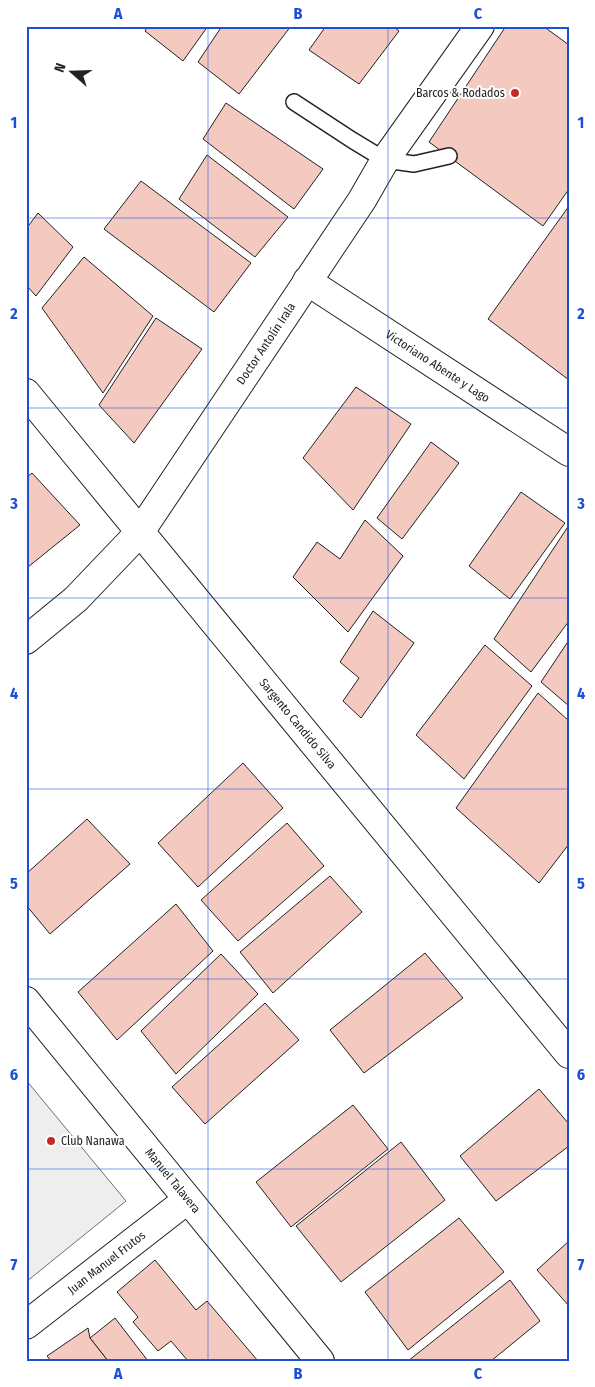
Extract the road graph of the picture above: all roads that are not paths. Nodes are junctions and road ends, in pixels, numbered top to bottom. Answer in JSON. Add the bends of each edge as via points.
{"nodes":[{"id":1,"x":480,"y":26,"type":"edge"},
{"id":2,"x":294,"y":102,"type":"dead end"},
{"id":3,"x":449,"y":156,"type":"dead end"},
{"id":4,"x":386,"y":160,"type":"junction"},
{"id":5,"x":307,"y":281,"type":"junction"},
{"id":6,"x":26,"y":393,"type":"edge"},
{"id":7,"x":569,"y":452,"type":"edge"},
{"id":8,"x":140,"y":532,"type":"junction"},
{"id":9,"x":26,"y":640,"type":"edge"},
{"id":10,"x":26,"y":1001,"type":"edge"},
{"id":11,"x":569,"y":1054,"type":"edge"},
{"id":12,"x":187,"y":1200,"type":"junction"},
{"id":13,"x":26,"y":1325,"type":"edge"},
{"id":14,"x":320,"y":1361,"type":"edge"}],
"edges":[{"from":1,"to":4,"type":"street","name":"Doctor Antolín Irala"},
{"from":2,"to":4,"type":"lane"},
{"from":3,"to":4,"type":"lane","via":[[414,164]]},
{"from":4,"to":5,"type":"street","name":"Doctor Antolín Irala"},
{"from":5,"to":7,"type":"street","name":"Victoriano Abente y Lago"},
{"from":5,"to":8,"type":"street","name":"Doctor Antolín Irala"},
{"from":6,"to":8,"type":"street","name":"Sargento Candido Silva"},
{"from":8,"to":9,"type":"street","name":"Doctor Antolín Irala","via":[[76,599]]},
{"from":8,"to":11,"type":"street","name":"Sargento Candido Silva"},
{"from":10,"to":12,"type":"street","name":"Manuel Talavera"},
{"from":12,"to":13,"type":"street","name":"Juan Manuel Frutos"},
{"from":12,"to":14,"type":"street","name":"Manuel Talavera"}]}
